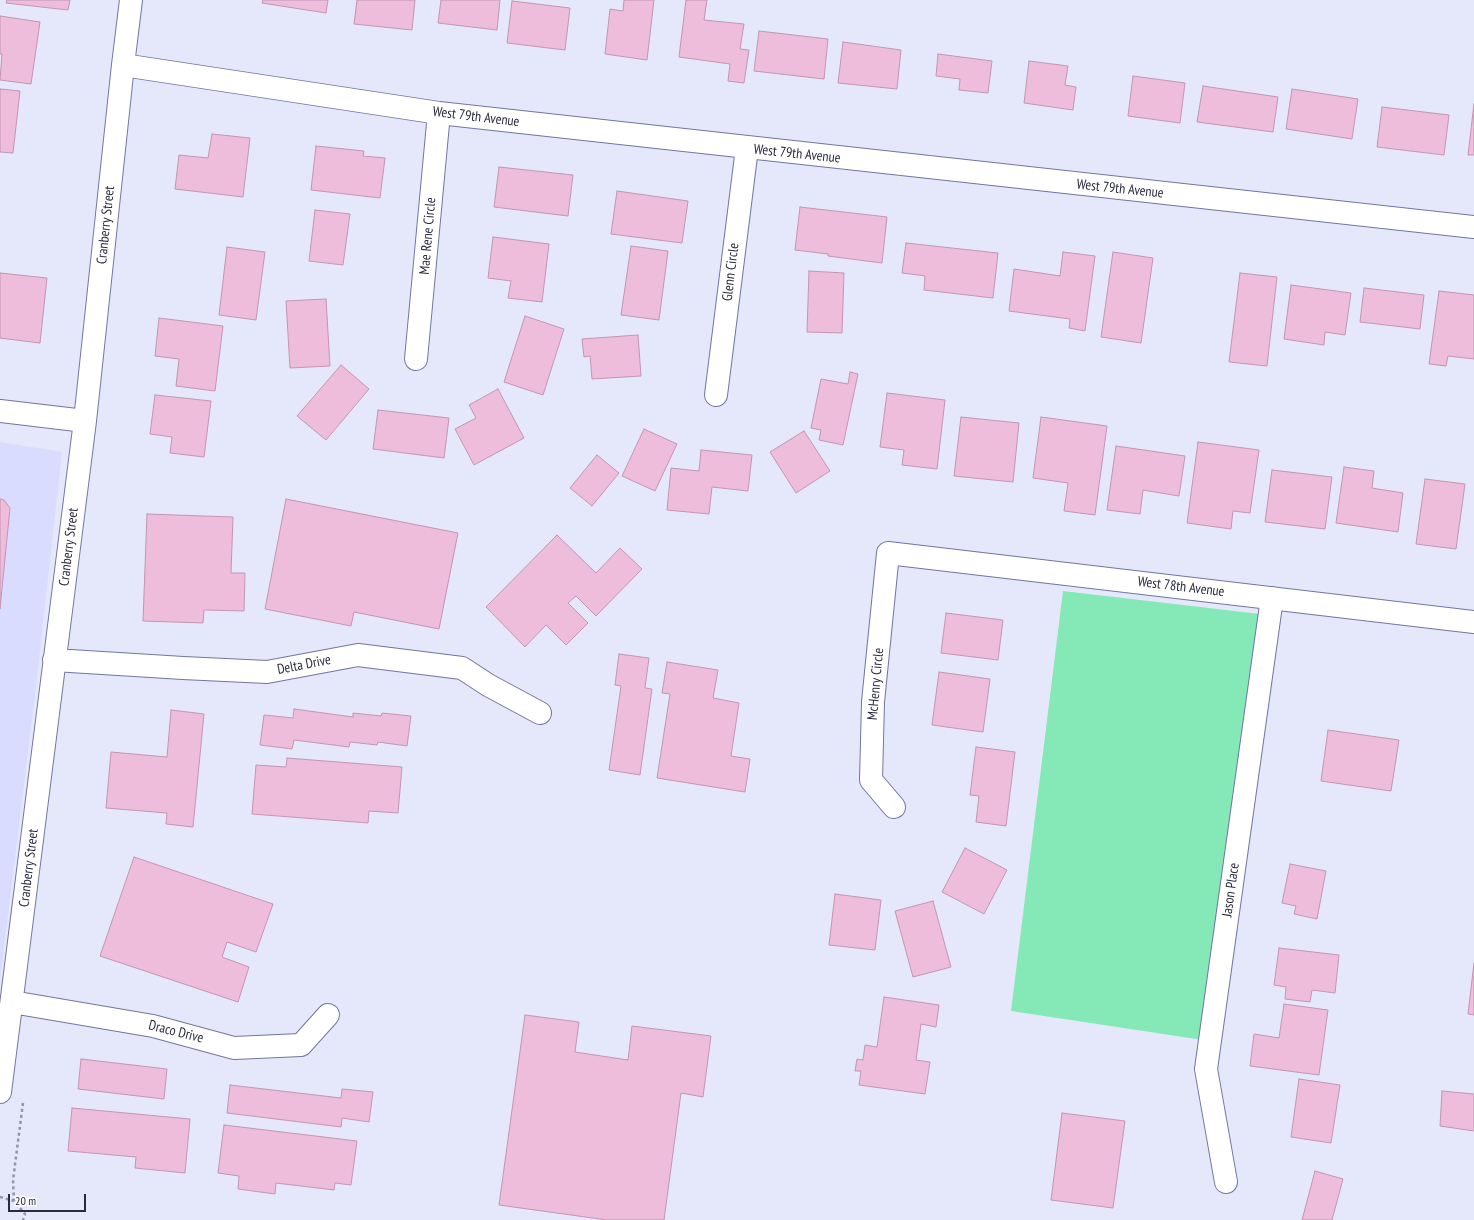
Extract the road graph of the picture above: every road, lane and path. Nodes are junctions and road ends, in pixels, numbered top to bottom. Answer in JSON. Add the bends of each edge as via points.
{"nodes":[{"id":1,"x":131,"y":0,"type":"edge"},
{"id":2,"x":123,"y":65,"type":"junction"},
{"id":3,"x":439,"y":113,"type":"junction"},
{"id":4,"x":747,"y":148,"type":"junction"},
{"id":5,"x":1474,"y":227,"type":"edge"},
{"id":6,"x":416,"y":359,"type":"dead end"},
{"id":7,"x":716,"y":395,"type":"dead end"},
{"id":8,"x":0,"y":411,"type":"edge"},
{"id":9,"x":85,"y":421,"type":"junction"},
{"id":10,"x":888,"y":553,"type":"joint"},
{"id":11,"x":1272,"y":598,"type":"junction"},
{"id":12,"x":1474,"y":622,"type":"edge"},
{"id":13,"x":54,"y":660,"type":"junction"},
{"id":14,"x":540,"y":713,"type":"dead end"},
{"id":15,"x":894,"y":807,"type":"dead end"},
{"id":16,"x":12,"y":1002,"type":"junction"},
{"id":17,"x":328,"y":1016,"type":"dead end"},
{"id":18,"x":0,"y":1092,"type":"edge"},
{"id":19,"x":1226,"y":1182,"type":"dead end"},
{"id":20,"x":0,"y":1197,"type":"edge"},
{"id":21,"x":14,"y":1201,"type":"dead end"}],
"edges":[{"from":1,"to":2,"type":"street","name":"Cranberry Street"},
{"from":2,"to":3,"type":"street","name":"West 79th Avenue"},
{"from":2,"to":9,"type":"street","name":"Cranberry Street"},
{"from":3,"to":4,"type":"street","name":"West 79th Avenue"},
{"from":3,"to":6,"type":"street","name":"Mae Rene Circle"},
{"from":4,"to":5,"type":"street","name":"West 79th Avenue"},
{"from":4,"to":7,"type":"street","name":"Glenn Circle"},
{"from":8,"to":9,"type":"street"},
{"from":9,"to":13,"type":"street","name":"Cranberry Street"},
{"from":10,"to":11,"type":"street","name":"West 78th Avenue"},
{"from":10,"to":15,"type":"street","name":"McHenry Circle","via":[[873,702],[871,780]]},
{"from":11,"to":12,"type":"street","name":"West 78th Avenue"},
{"from":11,"to":19,"type":"street","name":"Jason Place","via":[[1206,1069]]},
{"from":13,"to":14,"type":"street","name":"Delta Drive","via":[[267,672],[358,655],[462,668]]},
{"from":13,"to":16,"type":"street","name":"Cranberry Street"},
{"from":16,"to":17,"type":"street","name":"Draco Drive","via":[[153,1026],[234,1048],[301,1045]]},
{"from":16,"to":18,"type":"street","name":"Cranberry Street"},
{"from":20,"to":21,"type":"path"}]}
